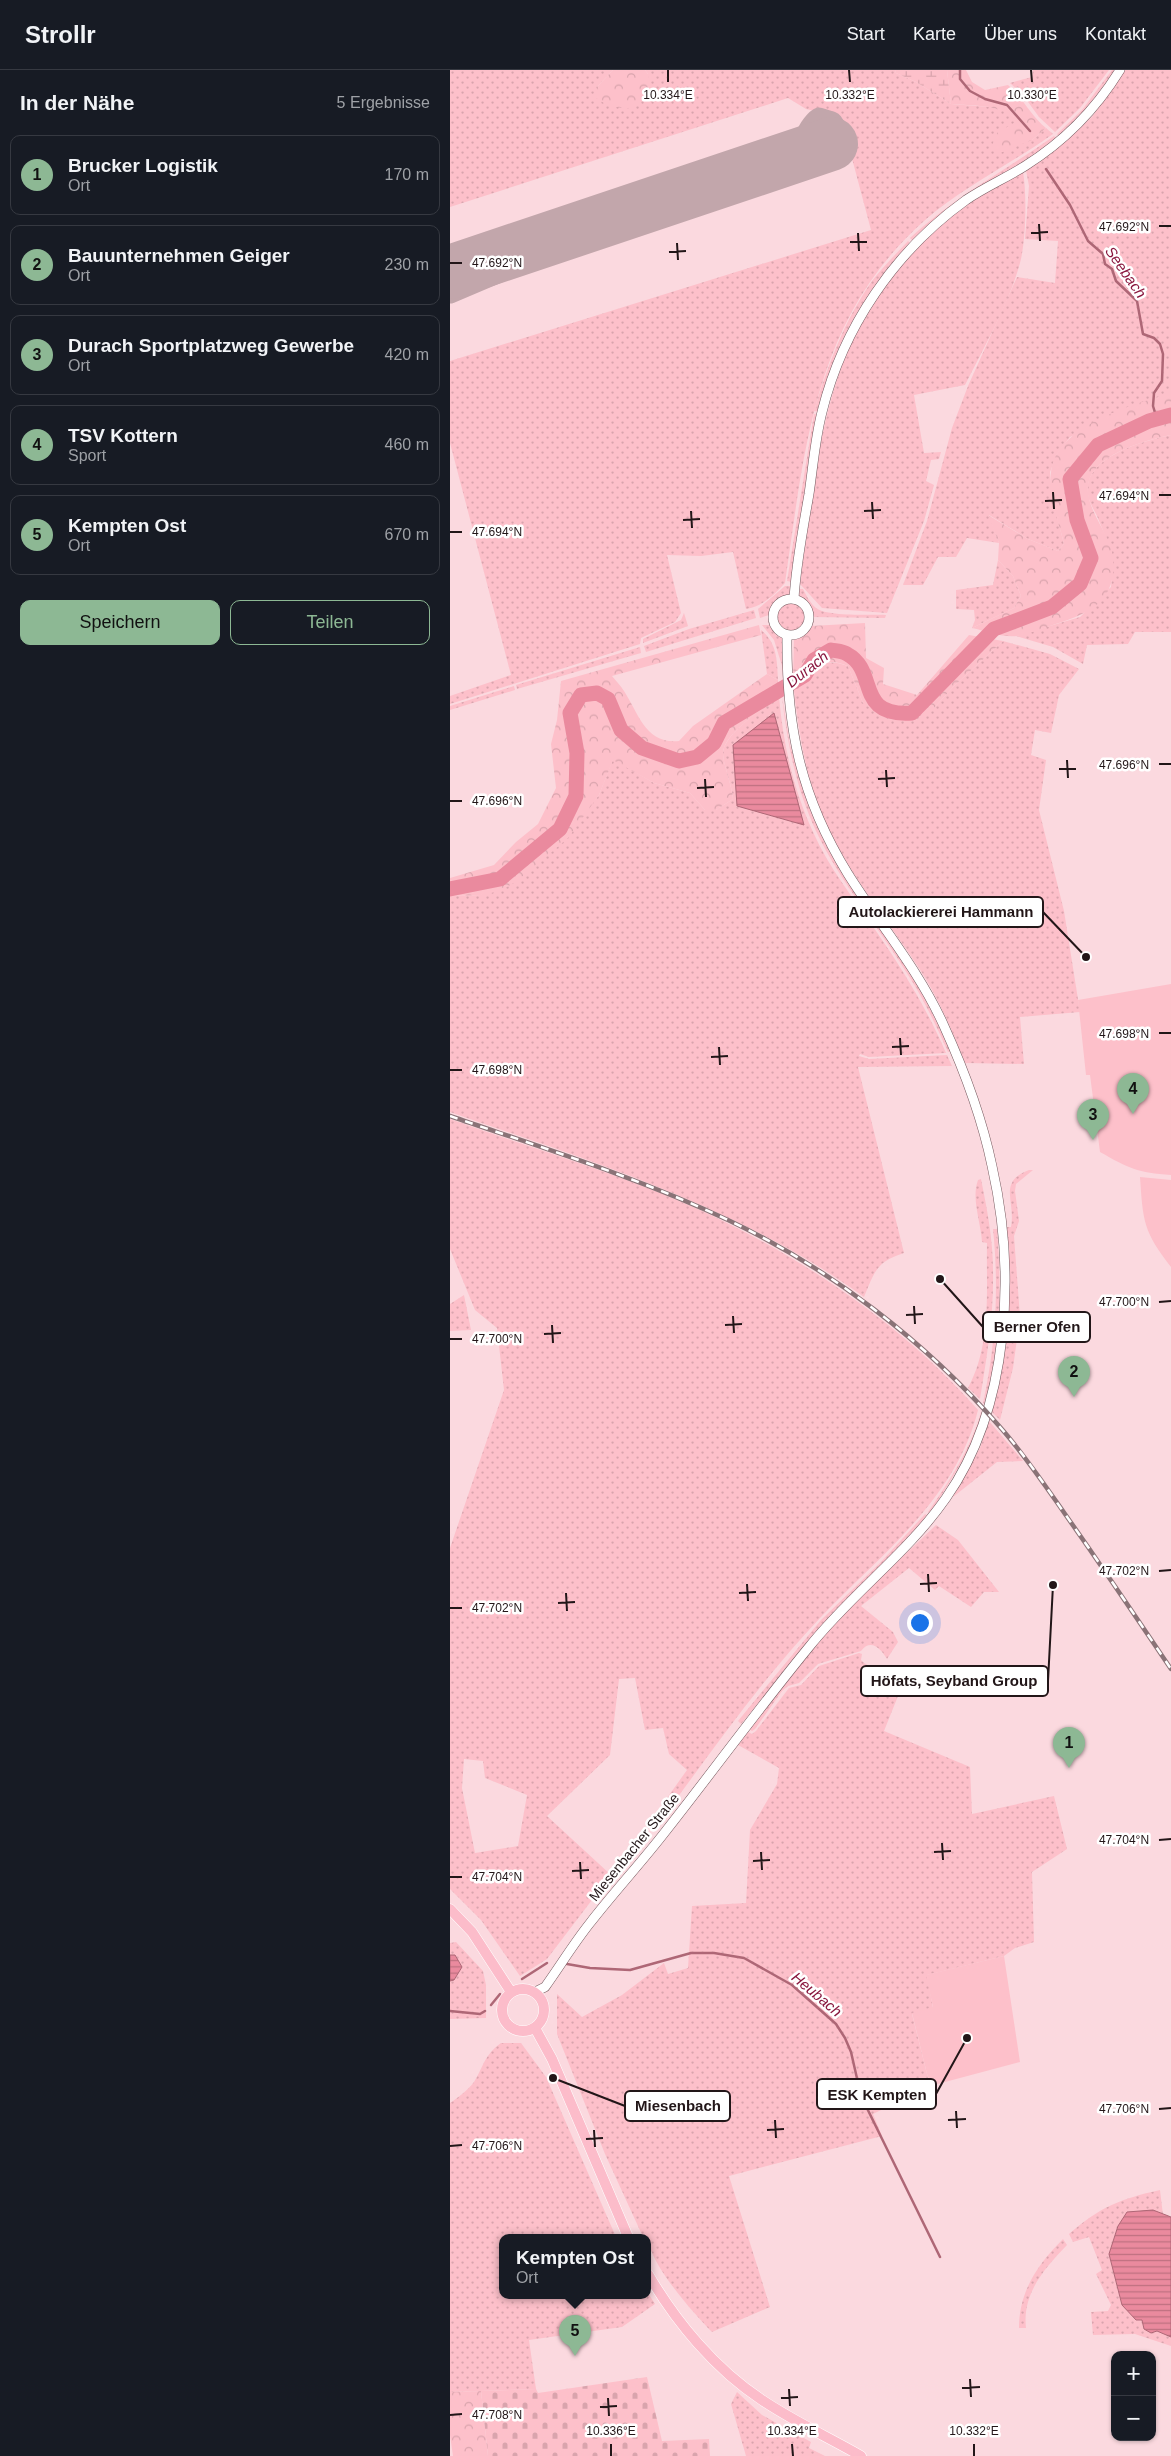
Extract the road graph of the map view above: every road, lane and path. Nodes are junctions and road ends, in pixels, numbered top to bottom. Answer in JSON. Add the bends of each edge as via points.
{"nodes":[{"id":1,"x":1120,"y":70,"type":"edge"},
{"id":2,"x":794,"y":600,"type":"junction"},
{"id":3,"x":787,"y":635,"type":"junction"},
{"id":4,"x":450,"y":1909,"type":"edge"},
{"id":5,"x":511,"y":1992,"type":"junction"},
{"id":6,"x":535,"y":1992,"type":"junction"},
{"id":7,"x":534,"y":2028,"type":"junction"},
{"id":8,"x":627,"y":2234,"type":"edge"},
{"id":9,"x":651,"y":2278,"type":"edge"},
{"id":10,"x":861,"y":2456,"type":"edge"}],
"edges":[{"from":1,"to":2,"type":"street","via":[[1088,115],[1061,140],[1024,167],[967,199],[932,227],[913,244],[880,285],[841,356],[822,413]]},
{"from":2,"to":3,"type":"street","via":[[804,605],[808,621],[798,634]]},
{"from":2,"to":3,"type":"street","via":[[778,604],[773,613],[777,630]]},
{"from":3,"to":6,"type":"street","name":"Miesenbacher Straße","via":[[788,697],[794,744],[809,796],[825,834],[849,876],[931,999],[961,1064],[992,1167],[1002,1234],[1005,1294],[998,1366],[983,1428],[950,1494],[919,1534],[826,1625],[752,1716],[664,1834],[588,1924],[544,1986]]},
{"from":4,"to":5,"type":"main road","via":[[472,1932]]},
{"from":5,"to":6,"type":"main road","via":[[523,1988]]},
{"from":5,"to":7,"type":"main road","via":[[501,2009],[506,2023],[522,2031]]},
{"from":6,"to":7,"type":"main road","via":[[542,2000],[544,2011]]},
{"from":7,"to":8,"type":"main road","via":[[559,2076]]},
{"from":9,"to":10,"type":"main road","via":[[696,2342],[740,2384]]}]}
